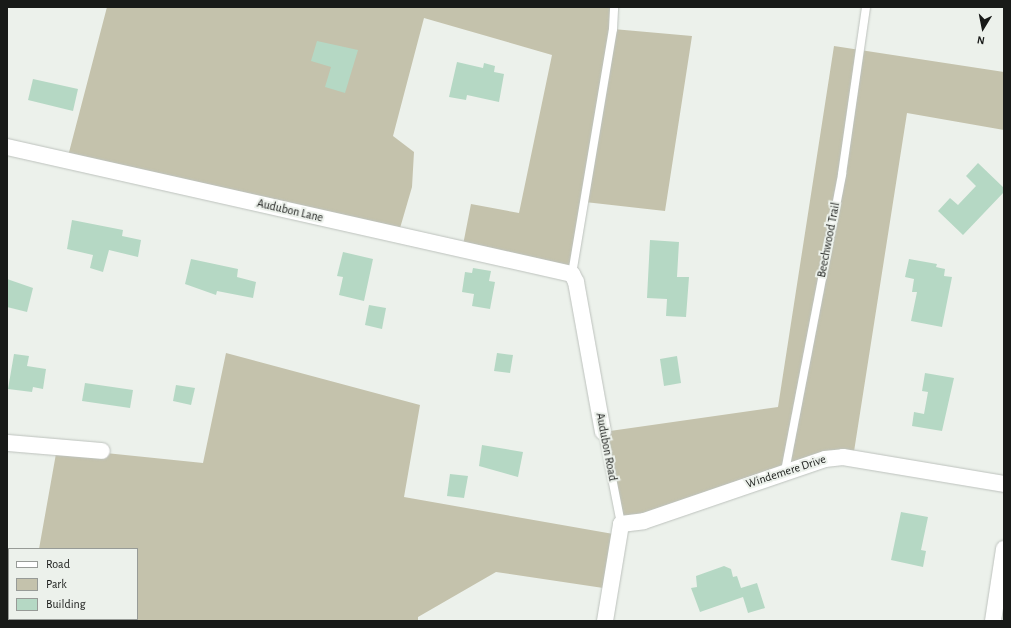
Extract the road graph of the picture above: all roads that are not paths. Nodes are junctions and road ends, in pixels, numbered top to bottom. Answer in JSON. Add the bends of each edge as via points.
{"nodes":[{"id":1,"x":614,"y":7,"type":"edge"},
{"id":2,"x":866,"y":7,"type":"edge"},
{"id":3,"x":7,"y":147,"type":"edge"},
{"id":4,"x":572,"y":274,"type":"junction"},
{"id":5,"x":603,"y":432,"type":"joint"},
{"id":6,"x":7,"y":443,"type":"edge"},
{"id":7,"x":102,"y":451,"type":"dead end"},
{"id":8,"x":785,"y":471,"type":"junction"},
{"id":9,"x":1004,"y":484,"type":"edge"},
{"id":10,"x":621,"y":524,"type":"junction"},
{"id":11,"x":1004,"y":549,"type":"edge"},
{"id":12,"x":605,"y":621,"type":"edge"},
{"id":13,"x":993,"y":621,"type":"edge"}],
"edges":[{"from":1,"to":4,"type":"lane"},
{"from":2,"to":8,"type":"lane","name":"Beechwood Trail","via":[[842,174]]},
{"from":3,"to":4,"type":"street","name":"Audubon Lane"},
{"from":4,"to":5,"type":"street","name":"Audubon Road"},
{"from":5,"to":10,"type":"lane","name":"Audubon Road"},
{"from":6,"to":7,"type":"street"},
{"from":8,"to":9,"type":"street","name":"Windemere Drive","via":[[825,459],[843,457]]},
{"from":8,"to":10,"type":"street","name":"Windemere Drive","via":[[644,521]]},
{"from":10,"to":12,"type":"street","name":"Audubon Road"},
{"from":11,"to":13,"type":"street"}]}
